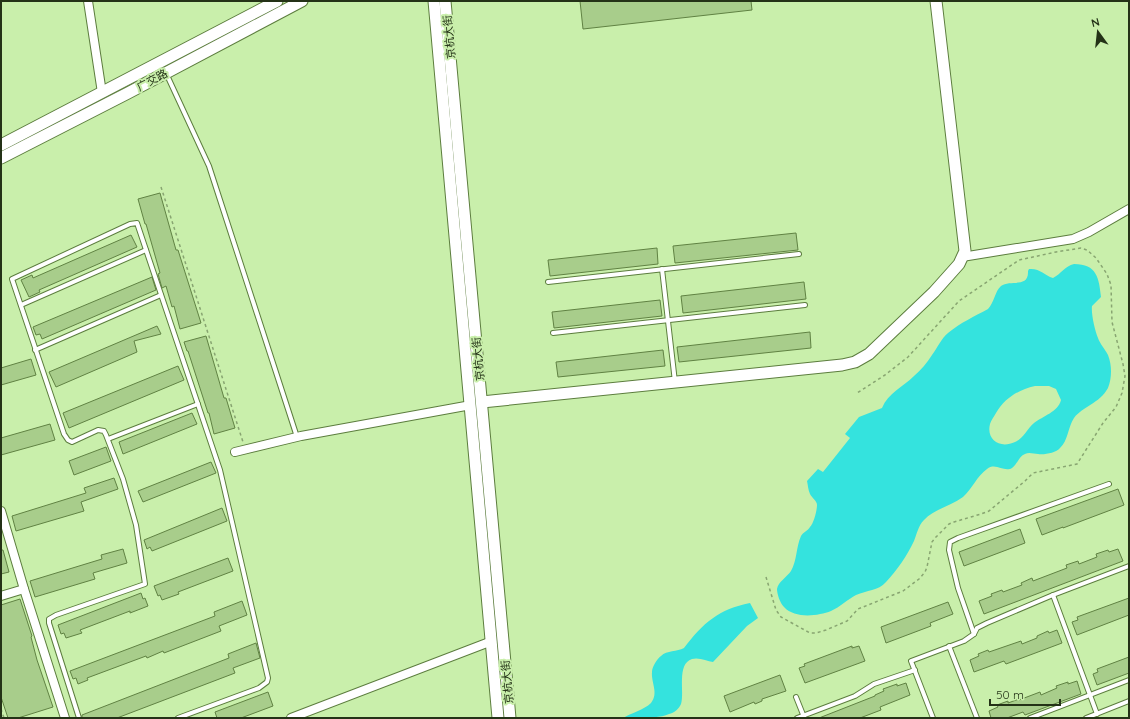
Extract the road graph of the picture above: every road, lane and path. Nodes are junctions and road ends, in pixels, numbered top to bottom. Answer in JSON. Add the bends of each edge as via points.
{"nodes":[{"id":1,"x":88,"y":1,"type":"edge"},
{"id":2,"x":277,"y":1,"type":"edge"},
{"id":3,"x":302,"y":1,"type":"edge"},
{"id":4,"x":434,"y":1,"type":"edge"},
{"id":5,"x":445,"y":1,"type":"edge"},
{"id":6,"x":936,"y":1,"type":"edge"},
{"id":7,"x":166,"y":73,"type":"junction"},
{"id":8,"x":102,"y":93,"type":"junction"},
{"id":9,"x":1,"y":145,"type":"edge"},
{"id":10,"x":1,"y":158,"type":"edge"},
{"id":11,"x":160,"y":187,"type":"dead end"},
{"id":12,"x":1129,"y":209,"type":"edge"},
{"id":13,"x":146,"y":250,"type":"junction"},
{"id":14,"x":800,"y":254,"type":"dead end"},
{"id":15,"x":962,"y":257,"type":"junction"},
{"id":16,"x":662,"y":269,"type":"junction"},
{"id":17,"x":548,"y":282,"type":"dead end"},
{"id":18,"x":161,"y":295,"type":"junction"},
{"id":19,"x":21,"y":305,"type":"junction"},
{"id":20,"x":805,"y":306,"type":"dead end"},
{"id":21,"x":668,"y":321,"type":"junction"},
{"id":22,"x":553,"y":334,"type":"dead end"},
{"id":23,"x":35,"y":350,"type":"junction"},
{"id":24,"x":675,"y":382,"type":"junction"},
{"id":25,"x":857,"y":393,"type":"dead end"},
{"id":26,"x":482,"y":402,"type":"junction"},
{"id":27,"x":198,"y":404,"type":"junction"},
{"id":28,"x":470,"y":405,"type":"junction"},
{"id":29,"x":297,"y":437,"type":"junction"},
{"id":30,"x":108,"y":439,"type":"junction"},
{"id":31,"x":246,"y":449,"type":"junction"},
{"id":32,"x":235,"y":452,"type":"dead end"},
{"id":33,"x":1109,"y":484,"type":"dead end"},
{"id":34,"x":1,"y":511,"type":"edge"},
{"id":35,"x":1129,"y":566,"type":"edge"},
{"id":36,"x":766,"y":577,"type":"dead end"},
{"id":37,"x":24,"y":589,"type":"junction"},
{"id":38,"x":1053,"y":595,"type":"junction"},
{"id":39,"x":1,"y":596,"type":"edge"},
{"id":40,"x":974,"y":634,"type":"junction"},
{"id":41,"x":492,"y":641,"type":"junction"},
{"id":42,"x":949,"y":646,"type":"junction"},
{"id":43,"x":915,"y":670,"type":"junction"},
{"id":44,"x":1129,"y":680,"type":"edge"},
{"id":45,"x":1090,"y":695,"type":"junction"},
{"id":46,"x":796,"y":697,"type":"dead end"},
{"id":47,"x":1129,"y":701,"type":"edge"},
{"id":48,"x":1,"y":709,"type":"edge"},
{"id":49,"x":1097,"y":714,"type":"junction"},
{"id":50,"x":804,"y":717,"type":"edge"},
{"id":51,"x":4,"y":718,"type":"edge"},
{"id":52,"x":65,"y":718,"type":"edge"},
{"id":53,"x":79,"y":718,"type":"edge"},
{"id":54,"x":178,"y":718,"type":"edge"},
{"id":55,"x":291,"y":718,"type":"edge"},
{"id":56,"x":498,"y":718,"type":"edge"},
{"id":57,"x":510,"y":718,"type":"edge"},
{"id":58,"x":797,"y":718,"type":"edge"},
{"id":59,"x":933,"y":718,"type":"edge"},
{"id":60,"x":977,"y":718,"type":"edge"},
{"id":61,"x":1030,"y":718,"type":"edge"},
{"id":62,"x":1086,"y":718,"type":"edge"}],
"edges":[{"from":1,"to":8,"type":"street"},
{"from":2,"to":8,"type":"main road","name":"广交路"},
{"from":3,"to":7,"type":"main road","name":"广交路"},
{"from":4,"to":28,"type":"main road","name":"京杭大街"},
{"from":5,"to":26,"type":"main road","name":"京杭大街"},
{"from":6,"to":15,"type":"main road","via":[[965,251]]},
{"from":7,"to":10,"type":"main road","name":"广交路"},
{"from":7,"to":29,"type":"lane","via":[[209,166]]},
{"from":8,"to":9,"type":"main road","name":"广交路"},
{"from":11,"to":31,"type":"path"},
{"from":12,"to":15,"type":"street","via":[[1073,239]]},
{"from":13,"to":18,"type":"lane"},
{"from":13,"to":19,"type":"lane"},
{"from":13,"to":19,"type":"lane","via":[[137,224],[130,224],[12,279]]},
{"from":14,"to":16,"type":"lane"},
{"from":15,"to":24,"type":"main road","via":[[959,264],[934,292],[869,354],[855,362],[842,366]]},
{"from":16,"to":17,"type":"lane"},
{"from":16,"to":21,"type":"lane"},
{"from":18,"to":23,"type":"lane"},
{"from":18,"to":27,"type":"lane"},
{"from":19,"to":23,"type":"lane"},
{"from":20,"to":21,"type":"lane"},
{"from":21,"to":22,"type":"lane"},
{"from":21,"to":24,"type":"lane"},
{"from":23,"to":30,"type":"lane","via":[[68,440],[72,442],[98,430],[104,431]]},
{"from":24,"to":26,"type":"main road"},
{"from":25,"to":36,"type":"path","via":[[908,356],[959,301],[1019,260],[1081,248],[1096,258],[1108,274],[1112,322],[1125,376],[1116,407],[1077,464],[1033,473],[989,511],[949,524],[932,542],[927,567],[919,579],[904,591],[858,609],[847,621],[826,630],[810,633],[781,617],[776,610]]},
{"from":26,"to":57,"type":"main road","name":"京杭大街"},
{"from":27,"to":30,"type":"lane"},
{"from":27,"to":54,"type":"lane","via":[[220,470],[268,678],[259,688]]},
{"from":28,"to":29,"type":"street"},
{"from":28,"to":41,"type":"main road","name":"京杭大街"},
{"from":29,"to":31,"type":"street"},
{"from":30,"to":53,"type":"lane","via":[[134,517],[145,584],[49,619]]},
{"from":31,"to":32,"type":"street"},
{"from":33,"to":40,"type":"lane","via":[[950,542],[949,550],[958,588]]},
{"from":34,"to":37,"type":"street"},
{"from":35,"to":38,"type":"lane"},
{"from":37,"to":39,"type":"street"},
{"from":37,"to":52,"type":"street"},
{"from":38,"to":40,"type":"lane","via":[[987,623]]},
{"from":38,"to":45,"type":"lane"},
{"from":40,"to":42,"type":"lane"},
{"from":41,"to":55,"type":"street"},
{"from":41,"to":56,"type":"main road","name":"京杭大街"},
{"from":42,"to":43,"type":"lane","via":[[911,661]]},
{"from":42,"to":60,"type":"lane"},
{"from":43,"to":50,"type":"lane","via":[[874,684],[855,696]]},
{"from":43,"to":59,"type":"lane"},
{"from":44,"to":45,"type":"lane"},
{"from":45,"to":49,"type":"lane"},
{"from":45,"to":61,"type":"lane"},
{"from":46,"to":50,"type":"lane"},
{"from":47,"to":49,"type":"lane"},
{"from":48,"to":51,"type":"path"},
{"from":49,"to":62,"type":"lane"},
{"from":50,"to":58,"type":"lane"}]}
